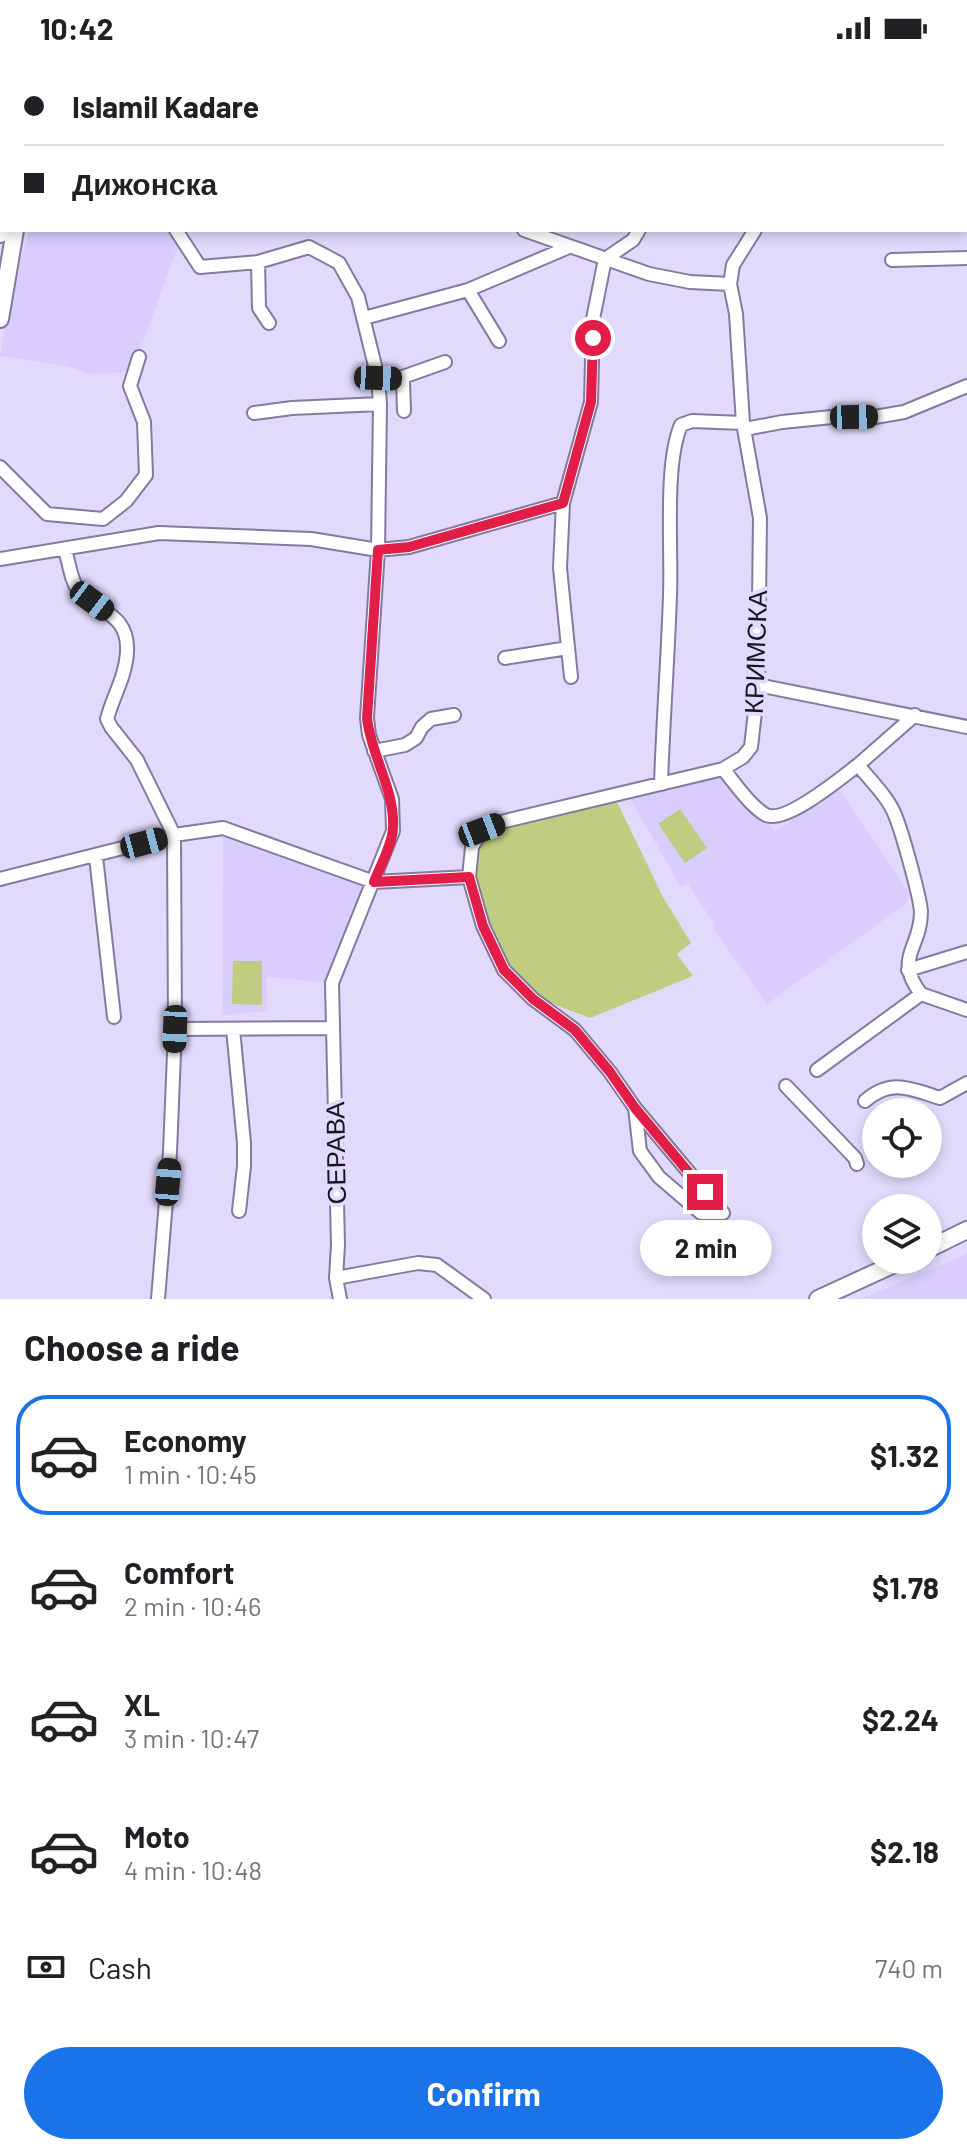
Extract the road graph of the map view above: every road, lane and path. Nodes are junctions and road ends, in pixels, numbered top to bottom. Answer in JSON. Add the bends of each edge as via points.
{"nodes":[{"id":1,"x":177,"y":232,"type":"edge"},
{"id":2,"x":529,"y":232,"type":"edge"},
{"id":3,"x":638,"y":232,"type":"edge"},
{"id":4,"x":754,"y":232,"type":"edge"},
{"id":5,"x":7,"y":242,"type":"edge"},
{"id":6,"x":569,"y":247,"type":"junction"},
{"id":7,"x":967,"y":258,"type":"edge"},
{"id":8,"x":605,"y":259,"type":"junction"},
{"id":9,"x":892,"y":260,"type":"dead end"},
{"id":10,"x":264,"y":261,"type":"junction"},
{"id":11,"x":730,"y":284,"type":"junction"},
{"id":12,"x":468,"y":290,"type":"junction"},
{"id":13,"x":364,"y":318,"type":"junction"},
{"id":14,"x":0,"y":319,"type":"edge"},
{"id":15,"x":269,"y":323,"type":"dead end"},
{"id":16,"x":499,"y":341,"type":"dead end"},
{"id":17,"x":139,"y":357,"type":"dead end"},
{"id":18,"x":445,"y":362,"type":"dead end"},
{"id":19,"x":378,"y":378,"type":"junction"},
{"id":20,"x":400,"y":378,"type":"junction"},
{"id":21,"x":967,"y":386,"type":"edge"},
{"id":22,"x":380,"y":404,"type":"junction"},
{"id":23,"x":404,"y":411,"type":"dead end"},
{"id":24,"x":254,"y":413,"type":"dead end"},
{"id":25,"x":744,"y":426,"type":"junction"},
{"id":26,"x":0,"y":467,"type":"edge"},
{"id":27,"x":563,"y":503,"type":"junction"},
{"id":28,"x":65,"y":550,"type":"junction"},
{"id":29,"x":378,"y":550,"type":"junction"},
{"id":30,"x":0,"y":559,"type":"edge"},
{"id":31,"x":568,"y":648,"type":"junction"},
{"id":32,"x":505,"y":658,"type":"dead end"},
{"id":33,"x":571,"y":677,"type":"dead end"},
{"id":34,"x":758,"y":685,"type":"junction"},
{"id":35,"x":454,"y":715,"type":"dead end"},
{"id":36,"x":915,"y":715,"type":"junction"},
{"id":37,"x":967,"y":727,"type":"edge"},
{"id":38,"x":374,"y":751,"type":"junction"},
{"id":39,"x":858,"y":765,"type":"junction"},
{"id":40,"x":723,"y":769,"type":"junction"},
{"id":41,"x":661,"y":784,"type":"junction"},
{"id":42,"x":174,"y":835,"type":"junction"},
{"id":43,"x":96,"y":857,"type":"junction"},
{"id":44,"x":469,"y":877,"type":"junction"},
{"id":45,"x":0,"y":879,"type":"edge"},
{"id":46,"x":374,"y":882,"type":"junction"},
{"id":47,"x":967,"y":952,"type":"edge"},
{"id":48,"x":908,"y":970,"type":"junction"},
{"id":49,"x":921,"y":994,"type":"junction"},
{"id":50,"x":967,"y":1010,"type":"edge"},
{"id":51,"x":114,"y":1017,"type":"dead end"},
{"id":52,"x":333,"y":1028,"type":"junction"},
{"id":53,"x":175,"y":1029,"type":"junction"},
{"id":54,"x":233,"y":1029,"type":"junction"},
{"id":55,"x":817,"y":1070,"type":"dead end"},
{"id":56,"x":967,"y":1083,"type":"edge"},
{"id":57,"x":786,"y":1086,"type":"dead end"},
{"id":58,"x":868,"y":1098,"type":"edge"},
{"id":59,"x":940,"y":1098,"type":"edge"},
{"id":60,"x":940,"y":1098,"type":"edge"},
{"id":61,"x":635,"y":1108,"type":"junction"},
{"id":62,"x":857,"y":1164,"type":"dead end"},
{"id":63,"x":239,"y":1211,"type":"dead end"},
{"id":64,"x":967,"y":1230,"type":"edge"},
{"id":65,"x":942,"y":1242,"type":"edge"},
{"id":66,"x":872,"y":1274,"type":"edge"},
{"id":67,"x":336,"y":1278,"type":"junction"},
{"id":68,"x":158,"y":1299,"type":"edge"},
{"id":69,"x":340,"y":1299,"type":"edge"},
{"id":70,"x":484,"y":1299,"type":"edge"},
{"id":71,"x":818,"y":1299,"type":"edge"}],
"edges":[{"from":1,"to":10,"type":"street","name":"СЕРАВА","via":[[200,267]]},
{"from":2,"to":6,"type":"street"},
{"from":3,"to":8,"type":"street"},
{"from":4,"to":11,"type":"street","via":[[733,265]]},
{"from":5,"to":14,"type":"street"},
{"from":6,"to":8,"type":"street"},
{"from":6,"to":12,"type":"street"},
{"from":7,"to":9,"type":"street"},
{"from":8,"to":11,"type":"street","via":[[649,274]]},
{"from":8,"to":27,"type":"street","via":[[593,319],[591,402]]},
{"from":10,"to":13,"type":"street","name":"СЕРАВА","via":[[309,247],[339,263]]},
{"from":10,"to":15,"type":"street","via":[[259,308]]},
{"from":11,"to":25,"type":"street","name":"КРИМСКА"},
{"from":12,"to":13,"type":"street"},
{"from":12,"to":16,"type":"street"},
{"from":13,"to":19,"type":"street","name":"СЕРАВА"},
{"from":17,"to":26,"type":"street","via":[[130,386],[144,422],[146,475],[126,501],[103,519],[47,514]]},
{"from":18,"to":20,"type":"street"},
{"from":19,"to":20,"type":"street"},
{"from":19,"to":22,"type":"street","name":"СЕРАВА"},
{"from":20,"to":23,"type":"street","via":[[405,386]]},
{"from":21,"to":25,"type":"street","via":[[904,412]]},
{"from":22,"to":24,"type":"street"},
{"from":22,"to":29,"type":"street","name":"СЕРАВА"},
{"from":25,"to":34,"type":"street","name":"КРИМСКА","via":[[760,518]]},
{"from":25,"to":41,"type":"street","via":[[692,421],[681,425],[677,435]]},
{"from":27,"to":29,"type":"street","via":[[409,547]]},
{"from":27,"to":31,"type":"street","via":[[560,568]]},
{"from":28,"to":29,"type":"street","via":[[159,533],[311,539]]},
{"from":28,"to":30,"type":"street"},
{"from":28,"to":42,"type":"street","via":[[76,589],[120,622],[127,634],[127,655],[107,719],[137,760]]},
{"from":29,"to":38,"type":"street","name":"СЕРАВА","via":[[367,718]]},
{"from":31,"to":32,"type":"street"},
{"from":31,"to":33,"type":"street"},
{"from":34,"to":36,"type":"street"},
{"from":34,"to":40,"type":"street","name":"КРИМСКА","via":[[751,747]]},
{"from":35,"to":38,"type":"street","via":[[431,719],[405,745]]},
{"from":36,"to":37,"type":"street"},
{"from":36,"to":39,"type":"street"},
{"from":38,"to":46,"type":"street","name":"СЕРАВА","via":[[392,799],[393,831]]},
{"from":39,"to":40,"type":"street","via":[[774,818],[763,813]]},
{"from":39,"to":48,"type":"street","via":[[895,813],[918,899],[920,919]]},
{"from":40,"to":41,"type":"street","name":"КРИМСКА"},
{"from":41,"to":44,"type":"street","name":"КРИМСКА","via":[[482,830],[472,847]]},
{"from":42,"to":43,"type":"street"},
{"from":42,"to":46,"type":"street","via":[[223,828]]},
{"from":42,"to":53,"type":"street"},
{"from":43,"to":45,"type":"street"},
{"from":43,"to":51,"type":"street"},
{"from":44,"to":46,"type":"street"},
{"from":44,"to":61,"type":"street","via":[[483,926],[504,970],[575,1030]]},
{"from":46,"to":52,"type":"street","name":"СЕРАВА","via":[[332,983]]},
{"from":47,"to":48,"type":"street"},
{"from":48,"to":49,"type":"street"},
{"from":49,"to":50,"type":"street"},
{"from":49,"to":55,"type":"street"},
{"from":52,"to":54,"type":"street"},
{"from":52,"to":67,"type":"street","name":"СЕРАВА"},
{"from":53,"to":54,"type":"street"},
{"from":53,"to":68,"type":"street"},
{"from":54,"to":63,"type":"street","via":[[244,1143]]},
{"from":56,"to":59,"type":"street"},
{"from":57,"to":62,"type":"street"},
{"from":58,"to":60,"type":"street","via":[[900,1087]]},
{"from":61,"to":61,"type":"street","via":[[723,1213],[701,1213],[659,1177],[640,1151]]},
{"from":64,"to":65,"type":"street"},
{"from":66,"to":71,"type":"street"},
{"from":67,"to":69,"type":"street","name":"СЕРАВА"},
{"from":67,"to":70,"type":"street","via":[[418,1263],[437,1265]]}]}
